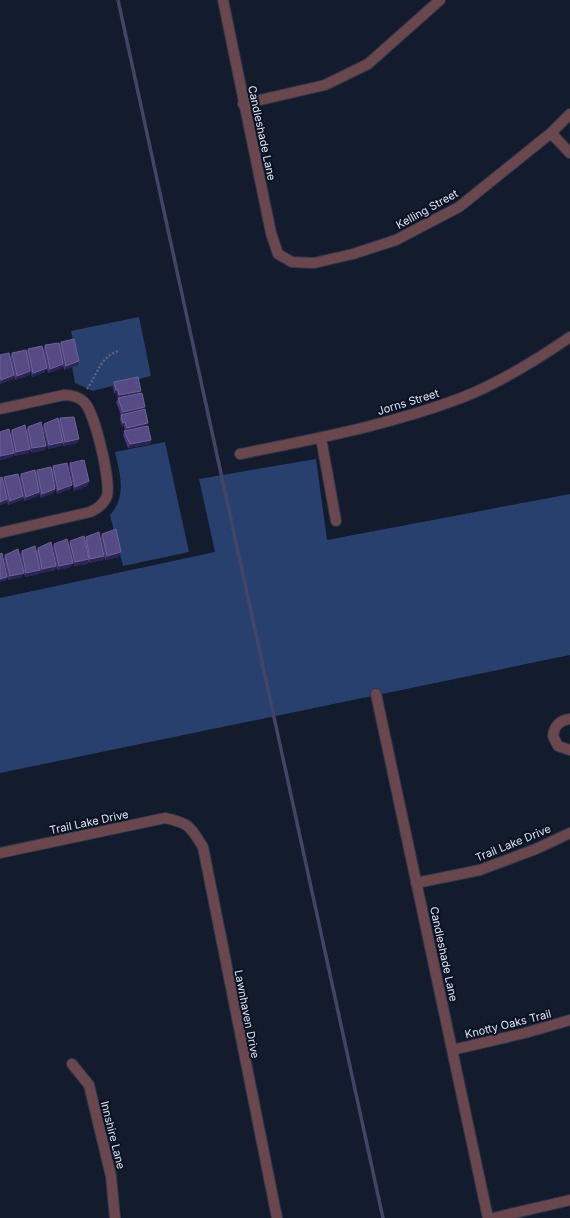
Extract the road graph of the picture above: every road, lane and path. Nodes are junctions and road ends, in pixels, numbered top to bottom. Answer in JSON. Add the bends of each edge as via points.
{"nodes":[{"id":1,"x":223,"y":0,"type":"edge"},
{"id":2,"x":440,"y":0,"type":"edge"},
{"id":3,"x":243,"y":104,"type":"junction"},
{"id":4,"x":570,"y":114,"type":"edge"},
{"id":5,"x":550,"y":133,"type":"junction"},
{"id":6,"x":570,"y":153,"type":"edge"},
{"id":7,"x":292,"y":262,"type":"joint"},
{"id":8,"x":570,"y":337,"type":"edge"},
{"id":9,"x":119,"y":351,"type":"dead end"},
{"id":10,"x":87,"y":389,"type":"dead end"},
{"id":11,"x":0,"y":409,"type":"edge"},
{"id":12,"x":321,"y":438,"type":"junction"},
{"id":13,"x":240,"y":454,"type":"dead end"},
{"id":14,"x":336,"y":521,"type":"dead end"},
{"id":15,"x":0,"y":533,"type":"edge"},
{"id":16,"x":376,"y":694,"type":"dead end"},
{"id":17,"x":570,"y":719,"type":"edge"},
{"id":18,"x":570,"y":750,"type":"edge"},
{"id":19,"x":182,"y":821,"type":"joint"},
{"id":20,"x":570,"y":833,"type":"edge"},
{"id":21,"x":0,"y":853,"type":"edge"},
{"id":22,"x":416,"y":883,"type":"junction"},
{"id":23,"x":570,"y":1020,"type":"edge"},
{"id":24,"x":452,"y":1050,"type":"junction"},
{"id":25,"x":72,"y":1064,"type":"dead end"},
{"id":26,"x":570,"y":1200,"type":"edge"},
{"id":27,"x":115,"y":1218,"type":"edge"},
{"id":28,"x":277,"y":1218,"type":"edge"},
{"id":29,"x":488,"y":1218,"type":"edge"},
{"id":30,"x":494,"y":1218,"type":"edge"}],
"edges":[{"from":1,"to":3,"type":"street","name":"Candleshade Lane"},
{"from":2,"to":3,"type":"street","via":[[368,64],[325,85]]},
{"from":3,"to":7,"type":"street","name":"Candleshade Lane","via":[[270,233],[278,254]]},
{"from":4,"to":5,"type":"street","name":"Kelling Street"},
{"from":5,"to":6,"type":"street"},
{"from":5,"to":7,"type":"street","name":"Kelling Street","via":[[459,207],[396,240],[314,263]]},
{"from":8,"to":12,"type":"street","name":"Jorns Street","via":[[536,360],[462,397],[399,419]]},
{"from":9,"to":10,"type":"path","via":[[110,354],[102,362]]},
{"from":11,"to":15,"type":"street","via":[[56,396],[77,397],[88,406],[94,417],[108,483],[107,496],[96,509],[81,515]]},
{"from":12,"to":13,"type":"street","name":"Jorns Street"},
{"from":12,"to":14,"type":"street"},
{"from":16,"to":22,"type":"street","name":"Candleshade Lane"},
{"from":17,"to":18,"type":"street","via":[[561,721],[553,736],[558,746]]},
{"from":19,"to":21,"type":"street","name":"Trail Lake Drive","via":[[165,818]]},
{"from":19,"to":28,"type":"street","name":"Lawnhaven Drive","via":[[194,832],[202,847]]},
{"from":20,"to":22,"type":"street","name":"Trail Lake Drive","via":[[536,850],[480,870]]},
{"from":22,"to":24,"type":"street","name":"Candleshade Lane"},
{"from":23,"to":24,"type":"street","name":"Knotty Oaks Trail"},
{"from":24,"to":29,"type":"street","name":"Candleshade Lane"},
{"from":25,"to":27,"type":"street","name":"Innshire Lane","via":[[89,1085],[111,1176]]},
{"from":26,"to":30,"type":"street"}]}
